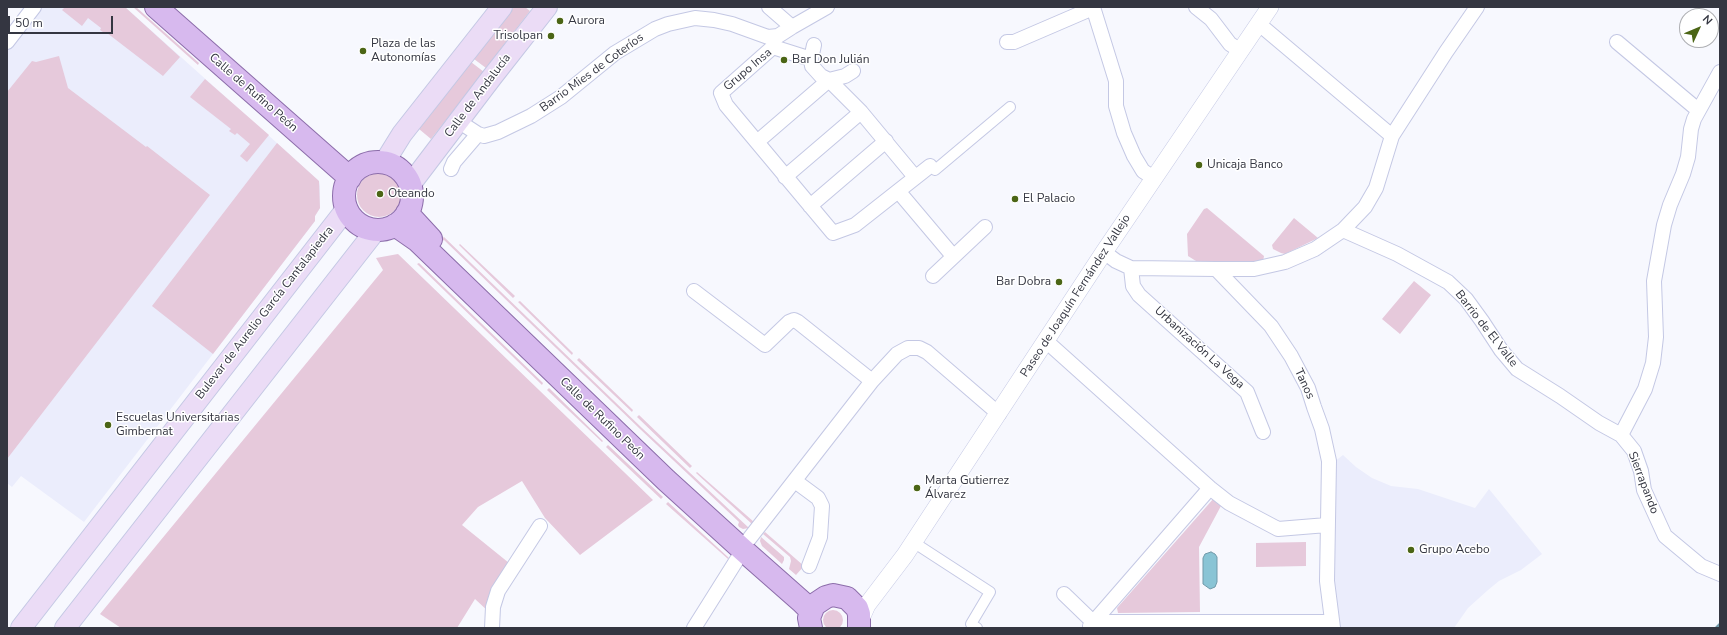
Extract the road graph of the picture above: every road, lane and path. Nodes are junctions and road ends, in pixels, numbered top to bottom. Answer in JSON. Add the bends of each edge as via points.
{"nodes":[{"id":1,"x":34,"y":7,"type":"edge"},
{"id":2,"x":156,"y":7,"type":"edge"},
{"id":3,"x":176,"y":7,"type":"edge"},
{"id":4,"x":502,"y":7,"type":"edge"},
{"id":5,"x":547,"y":7,"type":"edge"},
{"id":6,"x":769,"y":7,"type":"edge"},
{"id":7,"x":827,"y":7,"type":"edge"},
{"id":8,"x":1196,"y":7,"type":"edge"},
{"id":9,"x":1270,"y":7,"type":"edge"},
{"id":10,"x":1477,"y":7,"type":"edge"},
{"id":11,"x":1093,"y":8,"type":"edge"},
{"id":12,"x":1258,"y":24,"type":"junction"},
{"id":13,"x":792,"y":26,"type":"junction"},
{"id":14,"x":7,"y":42,"type":"edge"},
{"id":15,"x":1008,"y":42,"type":"dead end"},
{"id":16,"x":1617,"y":42,"type":"dead end"},
{"id":17,"x":1241,"y":51,"type":"junction"},
{"id":18,"x":853,"y":71,"type":"dead end"},
{"id":19,"x":1720,"y":72,"type":"edge"},
{"id":20,"x":829,"y":80,"type":"junction"},
{"id":21,"x":1010,"y":107,"type":"dead end"},
{"id":22,"x":1698,"y":110,"type":"junction"},
{"id":23,"x":862,"y":112,"type":"junction"},
{"id":24,"x":458,"y":121,"type":"junction"},
{"id":25,"x":481,"y":135,"type":"junction"},
{"id":26,"x":1392,"y":136,"type":"junction"},
{"id":27,"x":886,"y":141,"type":"junction"},
{"id":28,"x":757,"y":142,"type":"junction"},
{"id":29,"x":384,"y":163,"type":"junction"},
{"id":30,"x":932,"y":168,"type":"joint"},
{"id":31,"x":451,"y":169,"type":"dead end"},
{"id":32,"x":354,"y":174,"type":"junction"},
{"id":33,"x":785,"y":176,"type":"junction"},
{"id":34,"x":916,"y":177,"type":"junction"},
{"id":35,"x":1154,"y":178,"type":"junction"},
{"id":36,"x":410,"y":185,"type":"junction"},
{"id":37,"x":899,"y":192,"type":"junction"},
{"id":38,"x":810,"y":206,"type":"junction"},
{"id":39,"x":347,"y":208,"type":"junction"},
{"id":40,"x":393,"y":223,"type":"junction"},
{"id":41,"x":986,"y":227,"type":"dead end"},
{"id":42,"x":1343,"y":230,"type":"junction"},
{"id":43,"x":1104,"y":252,"type":"junction"},
{"id":44,"x":953,"y":256,"type":"junction"},
{"id":45,"x":1131,"y":268,"type":"junction"},
{"id":46,"x":1216,"y":269,"type":"junction"},
{"id":47,"x":933,"y":276,"type":"dead end"},
{"id":48,"x":694,"y":291,"type":"dead end"},
{"id":49,"x":1046,"y":341,"type":"junction"},
{"id":50,"x":872,"y":381,"type":"junction"},
{"id":51,"x":999,"y":414,"type":"junction"},
{"id":52,"x":1263,"y":432,"type":"dead end"},
{"id":53,"x":1621,"y":435,"type":"junction"},
{"id":54,"x":794,"y":481,"type":"junction"},
{"id":55,"x":1210,"y":488,"type":"junction"},
{"id":56,"x":1327,"y":525,"type":"junction"},
{"id":57,"x":540,"y":526,"type":"dead end"},
{"id":58,"x":913,"y":542,"type":"junction"},
{"id":59,"x":746,"y":544,"type":"junction"},
{"id":60,"x":809,"y":566,"type":"dead end"},
{"id":61,"x":1720,"y":574,"type":"edge"},
{"id":62,"x":879,"y":588,"type":"junction"},
{"id":63,"x":1064,"y":594,"type":"dead end"},
{"id":64,"x":847,"y":598,"type":"junction"},
{"id":65,"x":814,"y":613,"type":"edge"},
{"id":66,"x":859,"y":625,"type":"edge"},
{"id":67,"x":1090,"y":625,"type":"edge"},
{"id":68,"x":1192,"y":625,"type":"edge"},
{"id":69,"x":1332,"y":625,"type":"edge"},
{"id":70,"x":21,"y":628,"type":"edge"},
{"id":71,"x":65,"y":628,"type":"edge"},
{"id":72,"x":492,"y":628,"type":"edge"},
{"id":73,"x":694,"y":628,"type":"edge"},
{"id":74,"x":977,"y":628,"type":"edge"}],
"edges":[{"from":1,"to":14,"type":"street"},
{"from":2,"to":32,"type":"main road","name":"Calle de Rufino Peón"},
{"from":3,"to":32,"type":"main road","name":"Calle de Rufino Peón"},
{"from":4,"to":29,"type":"main road","via":[[399,138]]},
{"from":5,"to":24,"type":"main road","name":"Calle de Andalucía"},
{"from":6,"to":13,"type":"street"},
{"from":7,"to":13,"type":"street","name":"Barrio Mies de Coteríos"},
{"from":8,"to":17,"type":"street","via":[[1211,19],[1230,44]]},
{"from":9,"to":12,"type":"street","name":"Paseo de Joaquín Fernández Vallejo"},
{"from":10,"to":26,"type":"street"},
{"from":11,"to":15,"type":"street","via":[[1014,42]]},
{"from":11,"to":35,"type":"street","via":[[1116,81],[1116,106],[1124,133],[1143,172]]},
{"from":12,"to":17,"type":"street","name":"Paseo de Joaquín Fernández Vallejo"},
{"from":12,"to":26,"type":"street"},
{"from":13,"to":25,"type":"street","name":"Barrio Mies de Coteríos","via":[[778,36],[768,37],[714,20],[695,18],[668,24],[630,44],[561,97],[531,116],[498,132]]},
{"from":16,"to":22,"type":"street"},
{"from":17,"to":35,"type":"street","name":"Paseo de Joaquín Fernández Vallejo"},
{"from":18,"to":20,"type":"street"},
{"from":19,"to":22,"type":"street"},
{"from":20,"to":23,"type":"street","name":"Grupo Insa"},
{"from":20,"to":28,"type":"street"},
{"from":20,"to":28,"type":"street","name":"Grupo Insa","via":[[812,66],[812,52],[773,47],[721,93],[726,105]]},
{"from":21,"to":30,"type":"street"},
{"from":22,"to":53,"type":"street","via":[[1690,129],[1688,157],[1670,205],[1659,252],[1654,281],[1656,337],[1653,363],[1645,389]]},
{"from":23,"to":27,"type":"street","name":"Grupo Insa"},
{"from":23,"to":33,"type":"street"},
{"from":24,"to":25,"type":"street"},
{"from":24,"to":36,"type":"main road","name":"Calle de Andalucía"},
{"from":25,"to":31,"type":"street","via":[[454,162]]},
{"from":26,"to":42,"type":"street","via":[[1374,194]]},
{"from":27,"to":34,"type":"street","name":"Grupo Insa"},
{"from":27,"to":38,"type":"street"},
{"from":28,"to":33,"type":"street","name":"Grupo Insa"},
{"from":29,"to":32,"type":"main road","via":[[370,164]]},
{"from":29,"to":36,"type":"main road","via":[[403,173]]},
{"from":30,"to":34,"type":"street","name":"Grupo Insa"},
{"from":32,"to":39,"type":"main road","via":[[345,192]]},
{"from":33,"to":38,"type":"street","name":"Grupo Insa"},
{"from":34,"to":37,"type":"street","name":"Grupo Insa"},
{"from":35,"to":43,"type":"street","name":"Paseo de Joaquín Fernández Vallejo"},
{"from":36,"to":40,"type":"main road","via":[[412,196]]},
{"from":37,"to":38,"type":"street","name":"Grupo Insa","via":[[855,225],[833,233]]},
{"from":37,"to":44,"type":"street"},
{"from":39,"to":40,"type":"main road","via":[[358,223]]},
{"from":39,"to":70,"type":"main road","name":"Bulevar de Aurelio García Cantalapiedra"},
{"from":40,"to":59,"type":"main road","name":"Calle de Rufino Peón","via":[[418,241],[660,474]]},
{"from":40,"to":71,"type":"main road"},
{"from":41,"to":44,"type":"street"},
{"from":42,"to":46,"type":"street","via":[[1315,249],[1285,262],[1254,269]]},
{"from":42,"to":53,"type":"street","name":"Barrio de El Valle","via":[[1397,254],[1448,282],[1466,299],[1501,350],[1518,369]]},
{"from":43,"to":45,"type":"street"},
{"from":43,"to":49,"type":"street","name":"Paseo de Joaquín Fernández Vallejo"},
{"from":44,"to":47,"type":"street"},
{"from":45,"to":46,"type":"street"},
{"from":45,"to":52,"type":"street","name":"Urbanización La Vega","via":[[1133,286],[1139,295],[1247,392]]},
{"from":46,"to":56,"type":"street","name":"Tanos","via":[[1271,326],[1308,388],[1322,429],[1329,461]]},
{"from":48,"to":50,"type":"street","via":[[765,345],[789,322],[798,322]]},
{"from":49,"to":51,"type":"street","name":"Paseo de Joaquín Fernández Vallejo"},
{"from":49,"to":55,"type":"street"},
{"from":50,"to":51,"type":"street","via":[[897,354],[908,348],[920,348]]},
{"from":50,"to":54,"type":"street"},
{"from":51,"to":58,"type":"street","name":"Paseo de Joaquín Fernández Vallejo"},
{"from":53,"to":61,"type":"street","name":"Sierrapando","via":[[1634,452],[1644,490],[1665,536],[1701,566]]},
{"from":54,"to":59,"type":"street"},
{"from":54,"to":60,"type":"street","via":[[818,498],[822,506],[820,537]]},
{"from":55,"to":56,"type":"street","via":[[1278,529]]},
{"from":55,"to":67,"type":"street"},
{"from":56,"to":69,"type":"street","name":"Tanos","via":[[1327,581]]},
{"from":57,"to":72,"type":"street","via":[[498,591],[493,607]]},
{"from":58,"to":62,"type":"street","name":"Paseo de Joaquín Fernández Vallejo"},
{"from":58,"to":74,"type":"street","via":[[990,592],[971,624]]},
{"from":59,"to":65,"type":"main road","name":"Calle de Rufino Peón","via":[[777,579]]},
{"from":59,"to":73,"type":"street"},
{"from":62,"to":64,"type":"street"},
{"from":62,"to":66,"type":"street","name":"Paseo de Joaquín Fernández Vallejo","via":[[867,605]]},
{"from":63,"to":67,"type":"street"},
{"from":64,"to":65,"type":"main road","via":[[833,595]]},
{"from":64,"to":66,"type":"main road","via":[[857,608]]},
{"from":67,"to":68,"type":"street"},
{"from":68,"to":69,"type":"street"}]}
